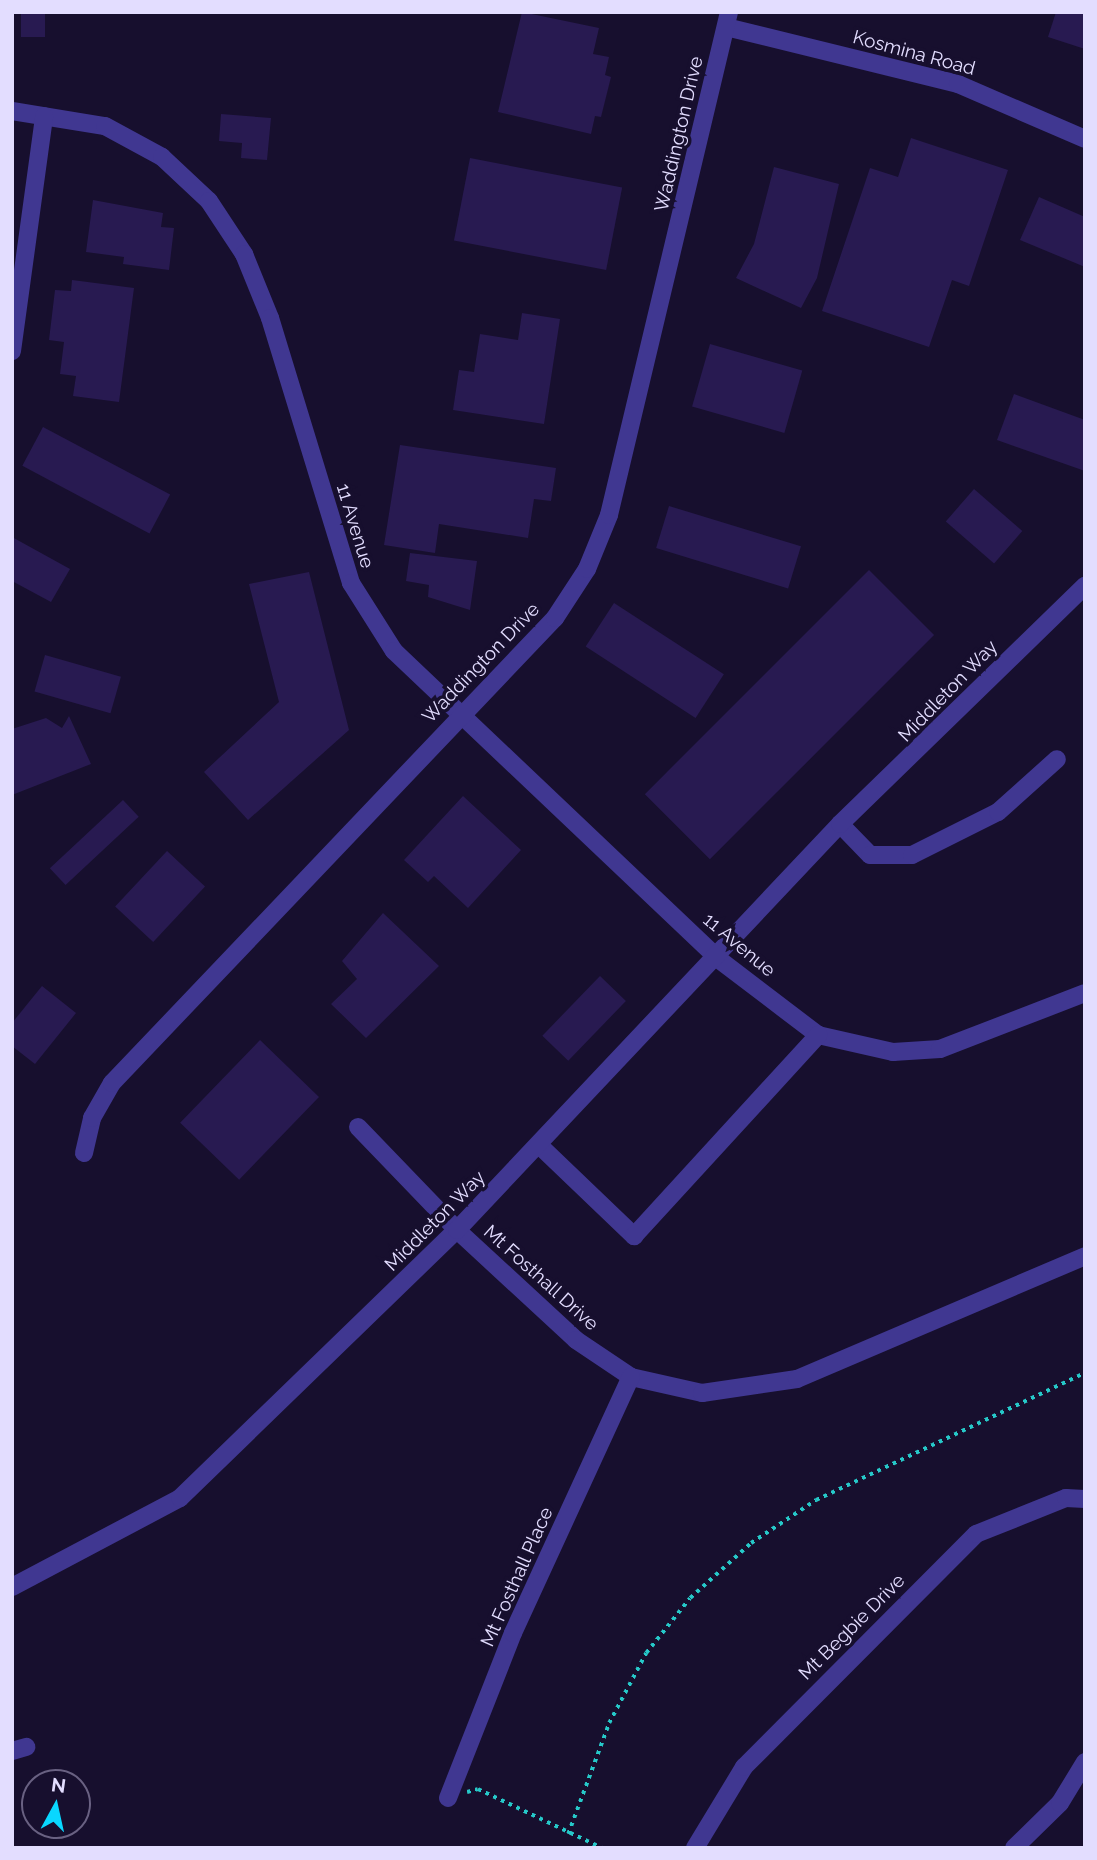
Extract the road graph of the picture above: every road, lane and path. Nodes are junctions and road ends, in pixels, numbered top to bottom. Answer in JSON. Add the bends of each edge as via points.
{"nodes":[{"id":1,"x":728,"y":20,"type":"edge"},
{"id":2,"x":12,"y":111,"type":"edge"},
{"id":3,"x":44,"y":116,"type":"junction"},
{"id":4,"x":1085,"y":139,"type":"edge"},
{"id":5,"x":12,"y":351,"type":"edge"},
{"id":6,"x":1085,"y":586,"type":"edge"},
{"id":7,"x":460,"y":715,"type":"junction"},
{"id":8,"x":1057,"y":759,"type":"dead end"},
{"id":9,"x":840,"y":824,"type":"junction"},
{"id":10,"x":717,"y":958,"type":"junction"},
{"id":11,"x":1085,"y":993,"type":"edge"},
{"id":12,"x":818,"y":1035,"type":"junction"},
{"id":13,"x":358,"y":1127,"type":"dead end"},
{"id":14,"x":539,"y":1145,"type":"junction"},
{"id":15,"x":84,"y":1153,"type":"dead end"},
{"id":16,"x":457,"y":1230,"type":"junction"},
{"id":17,"x":1085,"y":1256,"type":"edge"},
{"id":18,"x":1085,"y":1373,"type":"edge"},
{"id":19,"x":631,"y":1377,"type":"junction"},
{"id":20,"x":1085,"y":1499,"type":"edge"},
{"id":21,"x":12,"y":1587,"type":"edge"},
{"id":22,"x":1085,"y":1762,"type":"edge"},
{"id":23,"x":449,"y":1798,"type":"joint"},
{"id":24,"x":568,"y":1834,"type":"junction"},
{"id":25,"x":602,"y":1848,"type":"edge"},
{"id":26,"x":695,"y":1848,"type":"edge"},
{"id":27,"x":1014,"y":1848,"type":"edge"}],
"edges":[{"from":1,"to":4,"type":"street","name":"Kosmina Road","via":[[958,84]]},
{"from":1,"to":7,"type":"street","name":"Waddington Drive","via":[[609,515],[587,569],[555,618]]},
{"from":2,"to":3,"type":"street","name":"11 Avenue"},
{"from":3,"to":5,"type":"street"},
{"from":3,"to":7,"type":"street","name":"11 Avenue","via":[[105,126],[162,157],[209,201],[244,254],[270,318],[351,583],[394,651]]},
{"from":6,"to":9,"type":"street","name":"Middleton Way"},
{"from":7,"to":10,"type":"street","name":"11 Avenue"},
{"from":7,"to":15,"type":"street","name":"Waddington Drive","via":[[112,1083],[92,1118]]},
{"from":8,"to":9,"type":"street","via":[[998,812],[953,839],[912,855],[870,855]]},
{"from":9,"to":10,"type":"street","name":"Middleton Way"},
{"from":10,"to":12,"type":"street","name":"11 Avenue"},
{"from":10,"to":14,"type":"street","name":"Middleton Way"},
{"from":11,"to":12,"type":"street","name":"11 Avenue","via":[[940,1049],[893,1052]]},
{"from":12,"to":14,"type":"street","via":[[634,1236]]},
{"from":13,"to":16,"type":"street","name":"Mt Fosthall Drive"},
{"from":14,"to":16,"type":"street","name":"Middleton Way"},
{"from":16,"to":19,"type":"street","name":"Mt Fosthall Drive","via":[[576,1340]]},
{"from":16,"to":21,"type":"street","name":"Middleton Way","via":[[180,1498]]},
{"from":17,"to":19,"type":"street","name":"Mt Fosthall Drive","via":[[797,1378],[702,1393]]},
{"from":18,"to":24,"type":"path","via":[[816,1500],[751,1543],[690,1598],[646,1653],[610,1723]]},
{"from":19,"to":23,"type":"street","name":"Mt Fosthall Place","via":[[513,1633]]},
{"from":20,"to":26,"type":"street","name":"Mt Begbie Drive","via":[[1066,1498],[976,1534],[744,1767]]},
{"from":22,"to":27,"type":"street","via":[[1060,1803]]},
{"from":23,"to":24,"type":"path","via":[[478,1789]]},
{"from":24,"to":25,"type":"path"}]}
